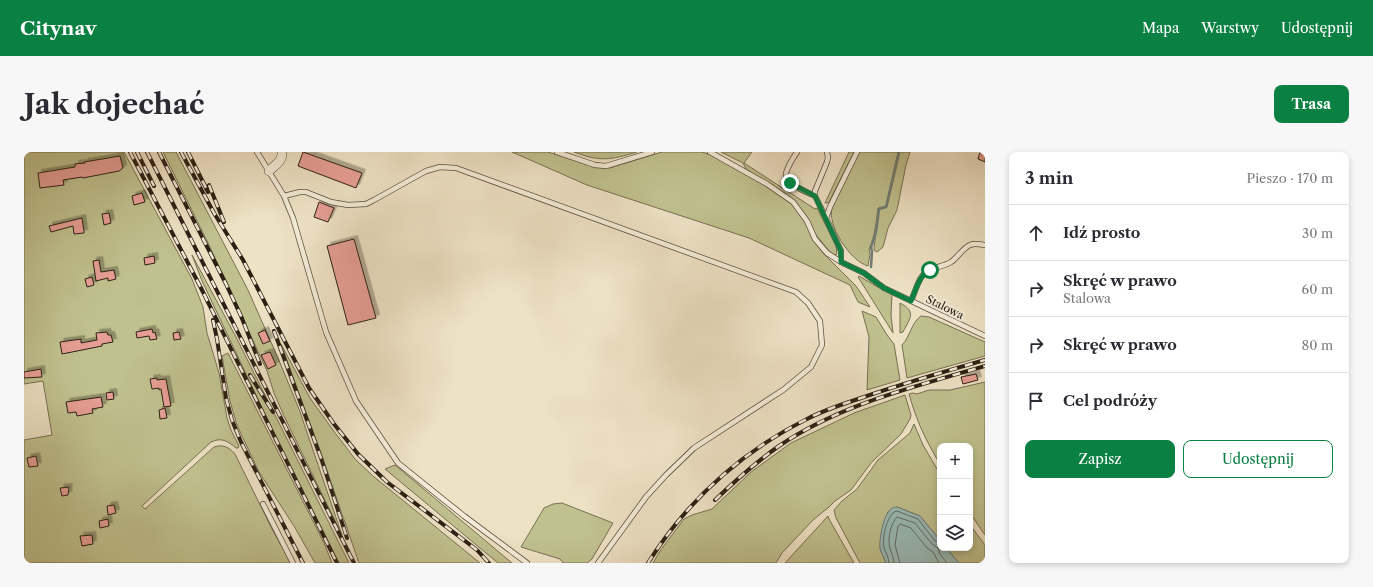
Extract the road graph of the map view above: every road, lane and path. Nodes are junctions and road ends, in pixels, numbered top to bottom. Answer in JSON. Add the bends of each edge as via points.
{"nodes":[{"id":1,"x":257,"y":152,"type":"edge"},
{"id":2,"x":282,"y":152,"type":"edge"},
{"id":3,"x":557,"y":152,"type":"edge"},
{"id":4,"x":652,"y":152,"type":"edge"},
{"id":5,"x":710,"y":152,"type":"edge"},
{"id":6,"x":797,"y":152,"type":"edge"},
{"id":7,"x":827,"y":152,"type":"edge"},
{"id":8,"x":857,"y":152,"type":"edge"},
{"id":9,"x":269,"y":171,"type":"junction"},
{"id":10,"x":284,"y":196,"type":"junction"},
{"id":11,"x":815,"y":196,"type":"junction"},
{"id":12,"x":826,"y":218,"type":"junction"},
{"id":13,"x":985,"y":245,"type":"edge"},
{"id":14,"x":841,"y":262,"type":"junction"},
{"id":15,"x":911,"y":301,"type":"junction"},
{"id":16,"x":985,"y":336,"type":"edge"},
{"id":17,"x":264,"y":504,"type":"dead end"},
{"id":18,"x":293,"y":563,"type":"edge"},
{"id":19,"x":527,"y":563,"type":"edge"},
{"id":20,"x":598,"y":563,"type":"edge"}],
"edges":[{"from":1,"to":9,"type":"lane"},
{"from":2,"to":9,"type":"street","via":[[281,160]]},
{"from":3,"to":4,"type":"lane","via":[[606,166]]},
{"from":5,"to":14,"type":"lane","name":"Stalowa","via":[[767,184],[793,202],[807,221],[815,239],[827,253]]},
{"from":6,"to":11,"type":"lane","via":[[786,172],[786,178],[790,183]]},
{"from":7,"to":11,"type":"lane","via":[[827,162],[815,188]]},
{"from":8,"to":12,"type":"lane"},
{"from":9,"to":10,"type":"lane"},
{"from":10,"to":19,"type":"lane","via":[[293,218],[326,332],[356,400],[398,463]]},
{"from":10,"to":20,"type":"lane","via":[[306,192],[338,204],[366,204],[426,171],[440,166],[450,166],[796,292],[808,303],[820,321],[822,345],[811,367],[783,390],[694,448],[646,497]]},
{"from":11,"to":12,"type":"lane"},
{"from":12,"to":14,"type":"lane","via":[[841,251]]},
{"from":13,"to":15,"type":"lane","via":[[968,246],[950,263],[925,272]]},
{"from":14,"to":15,"type":"lane","name":"Stalowa"},
{"from":15,"to":16,"type":"lane","name":"Stalowa"},
{"from":17,"to":18,"type":"lane"}]}
